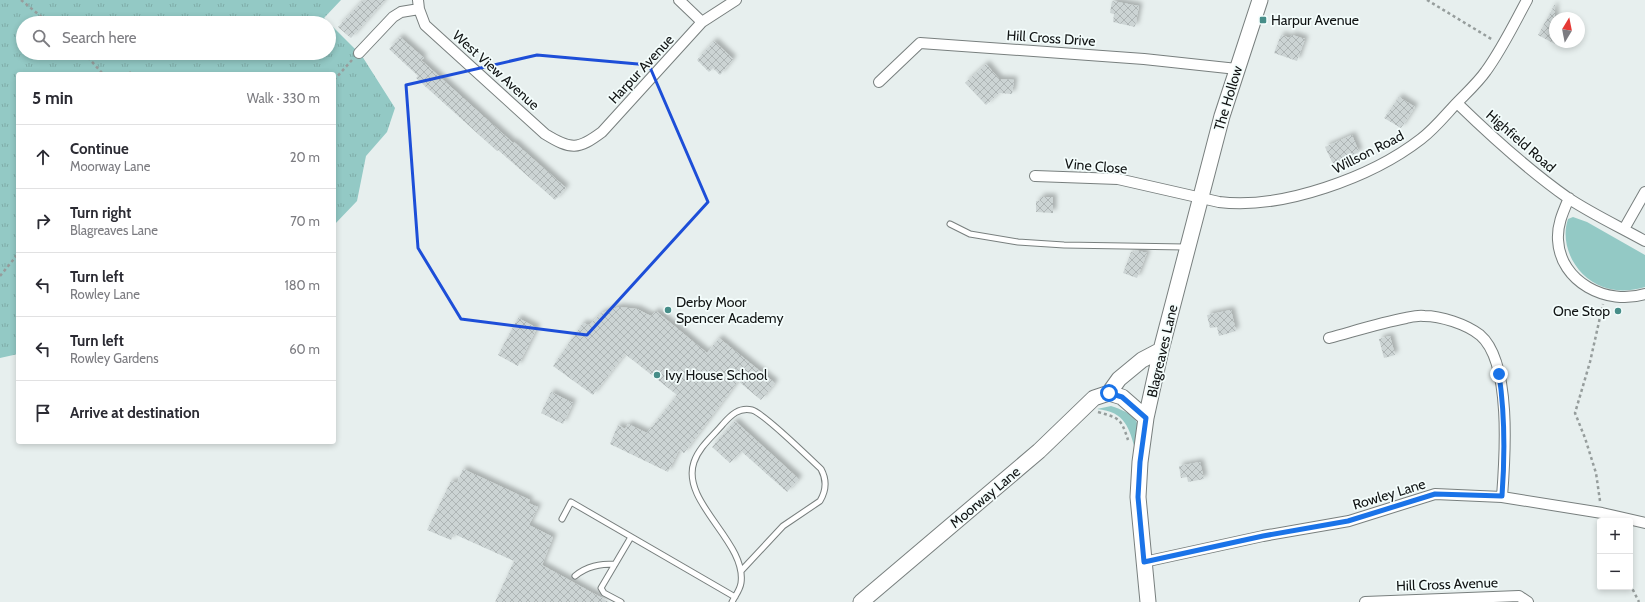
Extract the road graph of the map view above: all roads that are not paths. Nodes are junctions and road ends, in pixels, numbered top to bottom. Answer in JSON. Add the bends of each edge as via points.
{"nodes":[{"id":1,"x":679,"y":0,"type":"edge"},
{"id":2,"x":736,"y":0,"type":"edge"},
{"id":3,"x":1260,"y":0,"type":"edge"},
{"id":4,"x":1527,"y":0,"type":"edge"},
{"id":5,"x":418,"y":4,"type":"edge"},
{"id":6,"x":702,"y":22,"type":"junction"},
{"id":7,"x":358,"y":52,"type":"road end"},
{"id":8,"x":1237,"y":69,"type":"junction"},
{"id":9,"x":879,"y":82,"type":"dead end"},
{"id":10,"x":1457,"y":104,"type":"junction"},
{"id":11,"x":562,"y":145,"type":"joint"},
{"id":12,"x":1035,"y":176,"type":"dead end"},
{"id":13,"x":1645,"y":192,"type":"edge"},
{"id":14,"x":1201,"y":198,"type":"junction"},
{"id":15,"x":1569,"y":198,"type":"junction"},
{"id":16,"x":950,"y":224,"type":"dead end"},
{"id":17,"x":1624,"y":229,"type":"junction"},
{"id":18,"x":1645,"y":241,"type":"edge"},
{"id":19,"x":1188,"y":247,"type":"junction"},
{"id":20,"x":1645,"y":294,"type":"edge"},
{"id":21,"x":1329,"y":338,"type":"dead end"},
{"id":22,"x":1161,"y":350,"type":"junction"},
{"id":23,"x":1109,"y":393,"type":"junction"},
{"id":24,"x":1146,"y":418,"type":"junction"},
{"id":25,"x":1502,"y":496,"type":"junction"},
{"id":26,"x":562,"y":519,"type":"dead end"},
{"id":27,"x":1645,"y":523,"type":"edge"},
{"id":28,"x":631,"y":537,"type":"junction"},
{"id":29,"x":1144,"y":562,"type":"junction"},
{"id":30,"x":615,"y":564,"type":"junction"},
{"id":31,"x":741,"y":571,"type":"junction"},
{"id":32,"x":575,"y":576,"type":"dead end"},
{"id":33,"x":733,"y":600,"type":"edge"},
{"id":34,"x":621,"y":602,"type":"edge"},
{"id":35,"x":861,"y":602,"type":"edge"},
{"id":36,"x":1148,"y":602,"type":"edge"},
{"id":37,"x":1365,"y":602,"type":"edge"},
{"id":38,"x":1528,"y":602,"type":"edge"}],
"edges":[{"from":1,"to":6,"type":"street"},
{"from":2,"to":6,"type":"street","name":"Harpur Avenue"},
{"from":3,"to":8,"type":"street","name":"The Hollow"},
{"from":4,"to":10,"type":"street","name":"Willson Road","via":[[1486,71]]},
{"from":5,"to":7,"type":"street","via":[[393,17]]},
{"from":5,"to":11,"type":"street","name":"West View Avenue","via":[[425,25],[545,134]]},
{"from":6,"to":11,"type":"street","name":"Harpur Avenue","via":[[602,132],[578,146]]},
{"from":8,"to":9,"type":"street","name":"Hill Cross Drive","via":[[1144,59],[920,43]]},
{"from":8,"to":14,"type":"street","name":"The Hollow"},
{"from":10,"to":14,"type":"street","name":"Willson Road","via":[[1422,139],[1401,153],[1312,193],[1278,200],[1235,204]]},
{"from":10,"to":15,"type":"street","name":"Highfield Road","via":[[1509,152]]},
{"from":12,"to":14,"type":"street","name":"Vine Close","via":[[1118,179]]},
{"from":13,"to":17,"type":"street"},
{"from":14,"to":19,"type":"street","name":"Blagreaves Lane"},
{"from":15,"to":17,"type":"street","name":"Highfield Road"},
{"from":15,"to":20,"type":"street","via":[[1560,223],[1558,240],[1565,262],[1578,280],[1590,289],[1618,298]]},
{"from":16,"to":19,"type":"lane","via":[[970,234],[1018,242]]},
{"from":17,"to":18,"type":"street","name":"Highfield Road"},
{"from":19,"to":22,"type":"street","name":"Blagreaves Lane"},
{"from":21,"to":25,"type":"street","via":[[1391,321],[1423,316],[1456,321],[1480,335],[1490,348],[1499,374],[1505,431]]},
{"from":22,"to":23,"type":"street","name":"Moorway Lane","via":[[1142,360],[1119,379]]},
{"from":22,"to":24,"type":"street","name":"Blagreaves Lane"},
{"from":23,"to":24,"type":"street","via":[[1122,397]]},
{"from":23,"to":35,"type":"street","name":"Moorway Lane","via":[[1094,398],[1039,451]]},
{"from":24,"to":29,"type":"street","name":"Blagreaves Lane","via":[[1138,497]]},
{"from":25,"to":27,"type":"street","name":"Rowley Lane"},
{"from":25,"to":29,"type":"street","name":"Rowley Lane","via":[[1435,494],[1348,521],[1263,536]]},
{"from":26,"to":28,"type":"lane","via":[[571,502]]},
{"from":28,"to":30,"type":"lane"},
{"from":28,"to":33,"type":"lane"},
{"from":29,"to":36,"type":"street","name":"Blagreaves Lane"},
{"from":30,"to":32,"type":"lane","via":[[591,566]]},
{"from":30,"to":34,"type":"lane","via":[[600,588]]},
{"from":31,"to":31,"type":"lane","via":[[732,550],[694,487],[692,476],[693,463],[699,451],[732,414],[752,410],[764,417],[821,470],[825,483],[820,501],[783,526]]},
{"from":31,"to":33,"type":"lane","via":[[742,582]]},
{"from":37,"to":38,"type":"street","name":"Hill Cross Avenue","via":[[1519,596]]}]}
